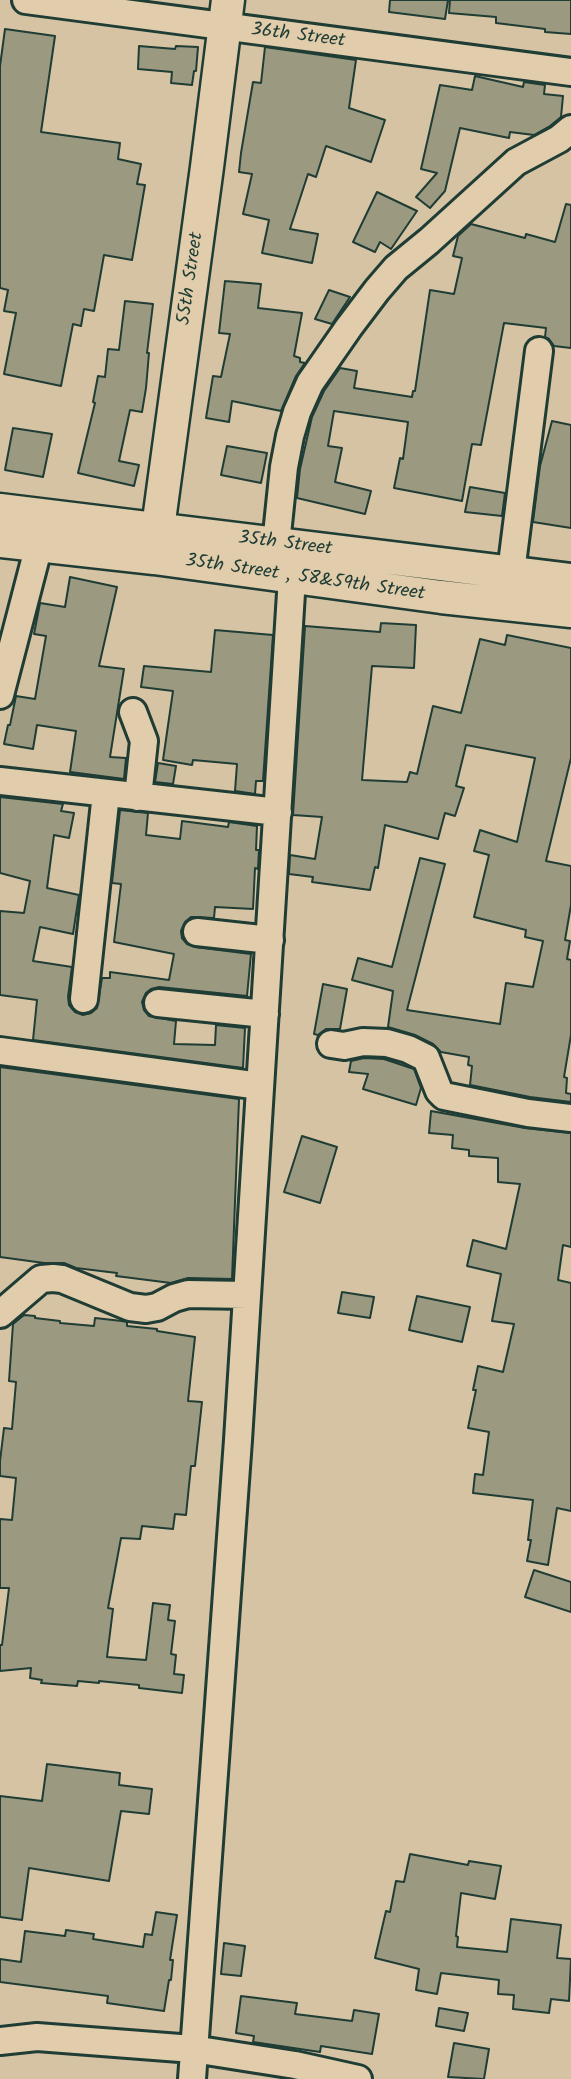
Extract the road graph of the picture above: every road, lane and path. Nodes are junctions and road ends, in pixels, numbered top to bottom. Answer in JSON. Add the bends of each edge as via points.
{"nodes":[{"id":1,"x":26,"y":0,"type":"edge"},
{"id":2,"x":226,"y":14,"type":"edge"},
{"id":3,"x":571,"y":72,"type":"edge"},
{"id":4,"x":571,"y":129,"type":"edge"},
{"id":5,"x":539,"y":351,"type":"dead end"},
{"id":6,"x":0,"y":510,"type":"edge"},
{"id":7,"x":41,"y":530,"type":"junction"},
{"id":8,"x":0,"y":541,"type":"edge"},
{"id":9,"x":156,"y":544,"type":"junction"},
{"id":10,"x":276,"y":544,"type":"junction"},
{"id":11,"x":511,"y":572,"type":"junction"},
{"id":12,"x":292,"y":577,"type":"junction"},
{"id":13,"x":571,"y":580,"type":"edge"},
{"id":14,"x":571,"y":611,"type":"edge"},
{"id":15,"x":0,"y":695,"type":"edge"},
{"id":16,"x":133,"y":712,"type":"dead end"},
{"id":17,"x":0,"y":781,"type":"edge"},
{"id":18,"x":106,"y":793,"type":"junction"},
{"id":19,"x":138,"y":797,"type":"junction"},
{"id":20,"x":278,"y":812,"type":"junction"},
{"id":21,"x":197,"y":932,"type":"dead end"},
{"id":22,"x":270,"y":940,"type":"junction"},
{"id":23,"x":84,"y":999,"type":"dead end"},
{"id":24,"x":158,"y":1003,"type":"dead end"},
{"id":25,"x":265,"y":1014,"type":"junction"},
{"id":26,"x":331,"y":1044,"type":"dead end"},
{"id":27,"x":0,"y":1051,"type":"edge"},
{"id":28,"x":260,"y":1086,"type":"junction"},
{"id":29,"x":571,"y":1118,"type":"edge"},
{"id":30,"x":247,"y":1295,"type":"junction"},
{"id":31,"x":1,"y":1319,"type":"edge"},
{"id":32,"x":0,"y":2040,"type":"edge"},
{"id":33,"x":193,"y":2049,"type":"junction"},
{"id":34,"x":341,"y":2077,"type":"edge"},
{"id":35,"x":192,"y":2079,"type":"edge"}],
"edges":[{"from":1,"to":2,"type":"street","name":"36th Street"},
{"from":2,"to":3,"type":"street","name":"36th Street"},
{"from":2,"to":9,"type":"main road","name":"55th Street"},
{"from":4,"to":10,"type":"street","via":[[516,162],[396,268],[310,383],[290,436]]},
{"from":5,"to":11,"type":"street"},
{"from":6,"to":7,"type":"main road"},
{"from":7,"to":8,"type":"main road"},
{"from":7,"to":9,"type":"main road","name":"35th Street , 58&59th Street"},
{"from":7,"to":15,"type":"street"},
{"from":9,"to":10,"type":"main road","name":"35th Street"},
{"from":9,"to":12,"type":"main road","name":"35th Street , 58&59th Street"},
{"from":10,"to":11,"type":"main road","name":"35th Street"},
{"from":11,"to":13,"type":"main road","name":"35th Street"},
{"from":12,"to":14,"type":"main road","name":"35th Street , 58&59th Street"},
{"from":12,"to":20,"type":"street"},
{"from":16,"to":19,"type":"street","via":[[144,741]]},
{"from":17,"to":18,"type":"street"},
{"from":18,"to":19,"type":"street"},
{"from":18,"to":23,"type":"street"},
{"from":19,"to":20,"type":"street"},
{"from":20,"to":22,"type":"street"},
{"from":21,"to":22,"type":"street"},
{"from":22,"to":25,"type":"street"},
{"from":24,"to":25,"type":"street"},
{"from":25,"to":28,"type":"street"},
{"from":26,"to":29,"type":"street","via":[[387,1043],[408,1049],[426,1058],[444,1097]]},
{"from":27,"to":28,"type":"street"},
{"from":28,"to":30,"type":"street"},
{"from":30,"to":31,"type":"street","via":[[188,1294],[146,1309],[62,1279],[41,1279]]},
{"from":30,"to":33,"type":"street"},
{"from":32,"to":33,"type":"street","via":[[37,2037]]},
{"from":33,"to":34,"type":"street"},
{"from":33,"to":35,"type":"street"}]}
